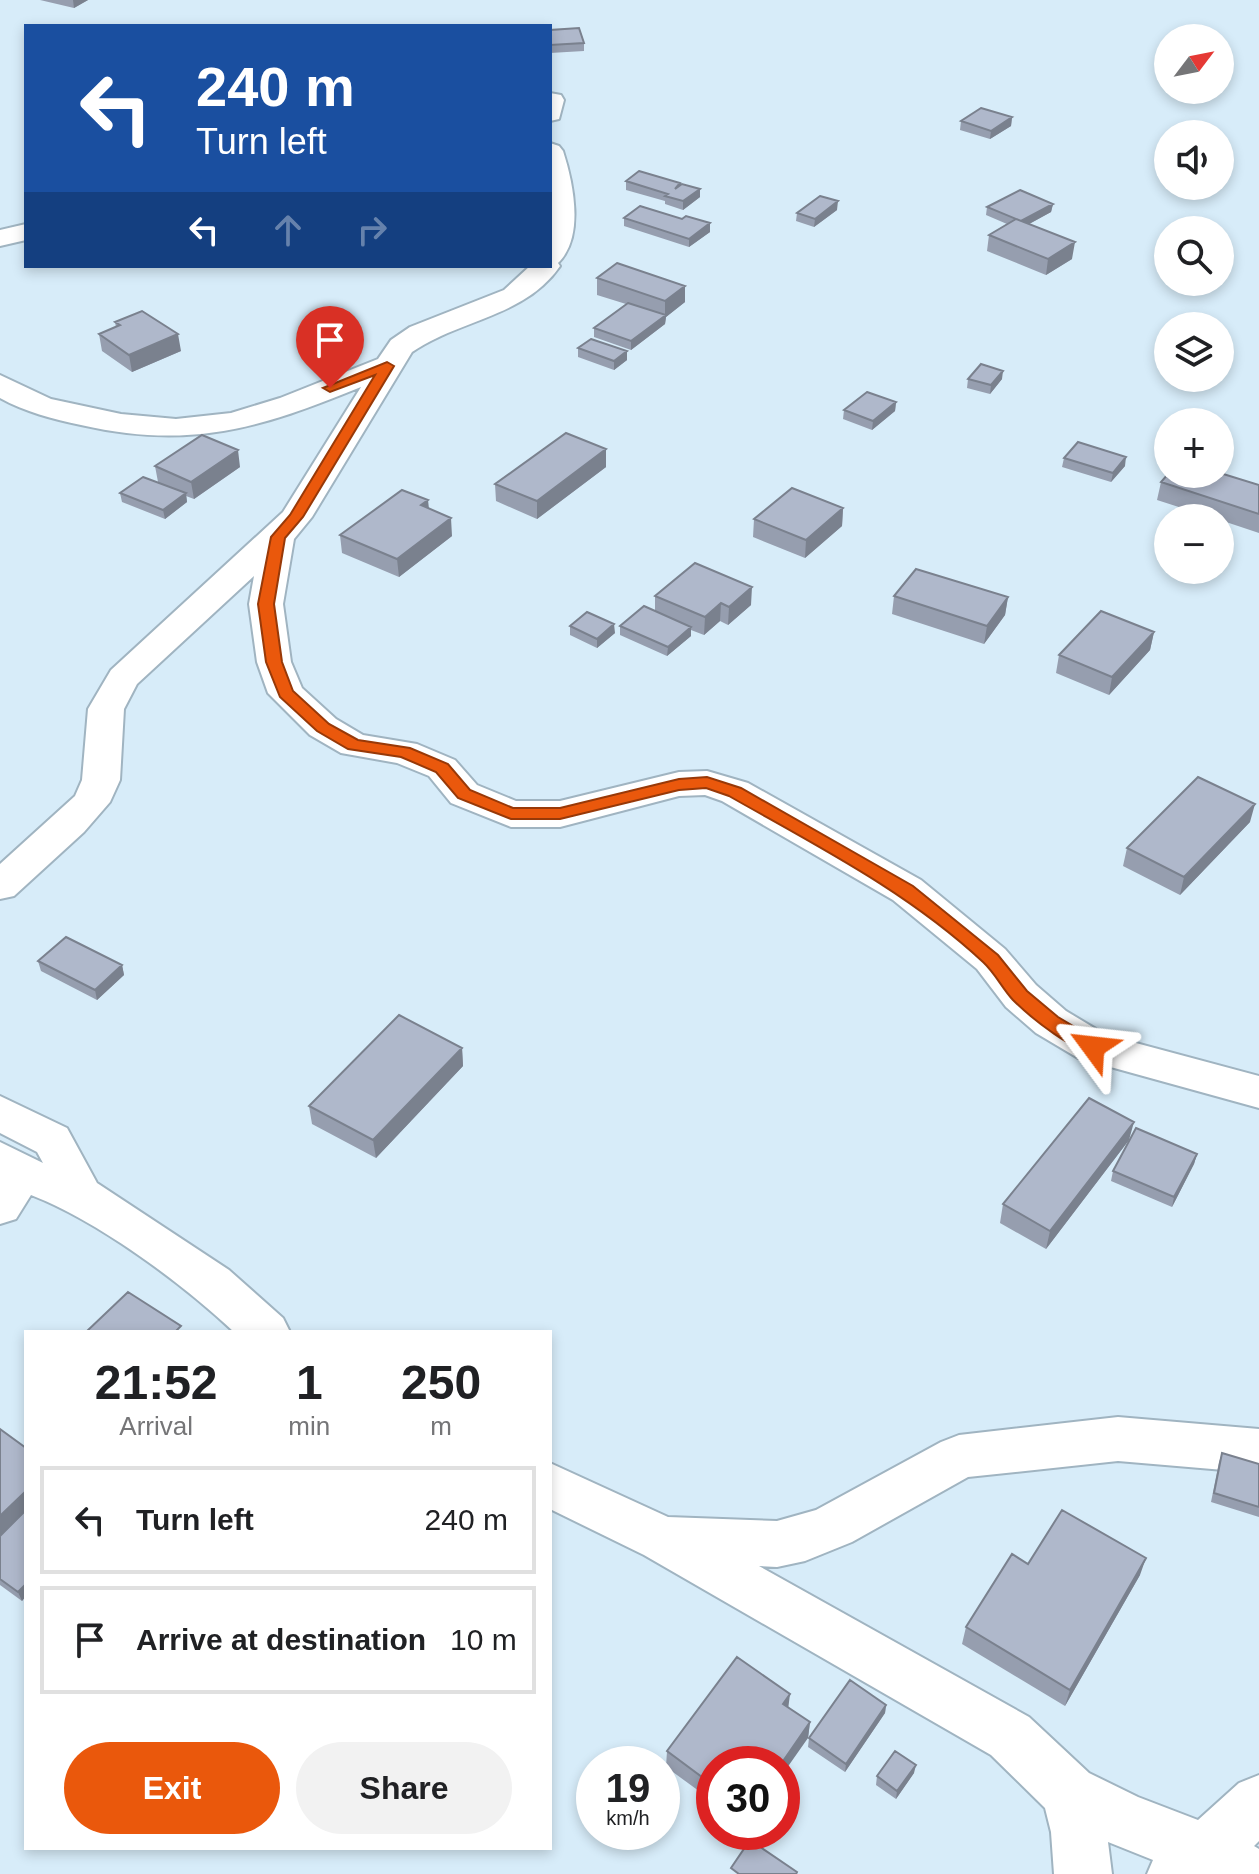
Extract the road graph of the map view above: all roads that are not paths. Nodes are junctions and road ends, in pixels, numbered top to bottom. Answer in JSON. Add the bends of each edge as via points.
{"nodes":[{"id":1,"x":552,"y":157,"type":"edge"},
{"id":2,"x":24,"y":232,"type":"edge"},
{"id":3,"x":0,"y":238,"type":"edge"},
{"id":4,"x":552,"y":250,"type":"edge"},
{"id":5,"x":544,"y":268,"type":"edge"},
{"id":6,"x":387,"y":366,"type":"junction"},
{"id":7,"x":0,"y":384,"type":"edge"},
{"id":8,"x":278,"y":537,"type":"junction"},
{"id":9,"x":0,"y":886,"type":"edge"},
{"id":10,"x":1259,"y":1092,"type":"edge"},
{"id":11,"x":0,"y":1113,"type":"edge"},
{"id":12,"x":7,"y":1179,"type":"edge"},
{"id":13,"x":80,"y":1195,"type":"junction"},
{"id":14,"x":264,"y":1330,"type":"edge"},
{"id":15,"x":1259,"y":1451,"type":"edge"},
{"id":16,"x":552,"y":1486,"type":"edge"},
{"id":17,"x":662,"y":1539,"type":"junction"},
{"id":18,"x":1069,"y":1793,"type":"junction"},
{"id":19,"x":1259,"y":1803,"type":"edge"},
{"id":20,"x":1210,"y":1867,"type":"edge"},
{"id":21,"x":1083,"y":1874,"type":"edge"}],
"edges":[{"from":1,"to":4,"type":"street","via":[[564,194]]},
{"from":2,"to":3,"type":"street"},
{"from":5,"to":6,"type":"street","via":[[514,296],[420,333],[401,346]]},
{"from":6,"to":7,"type":"street","via":[[231,422],[180,428],[120,424],[63,411],[15,396]]},
{"from":6,"to":8,"type":"street","via":[[296,517]]},
{"from":8,"to":9,"type":"street","via":[[123,678],[106,709],[101,780],[91,802]]},
{"from":8,"to":10,"type":"street","via":[[266,604],[274,662],[286,693],[323,727],[354,745],[404,752],[442,768],[464,794],[511,814],[560,814],[679,784],[707,783],[735,792],[907,890],[991,959],[1051,1022],[1093,1047]]},
{"from":11,"to":13,"type":"street","via":[[52,1140]]},
{"from":12,"to":13,"type":"street"},
{"from":13,"to":14,"type":"street","via":[[213,1283]]},
{"from":15,"to":17,"type":"street","via":[[1118,1439],[987,1452],[959,1457],[805,1538],[777,1544]]},
{"from":16,"to":17,"type":"street"},
{"from":17,"to":18,"type":"street","via":[[1010,1736]]},
{"from":18,"to":20,"type":"street"},
{"from":18,"to":21,"type":"street"},
{"from":19,"to":20,"type":"street"}]}
